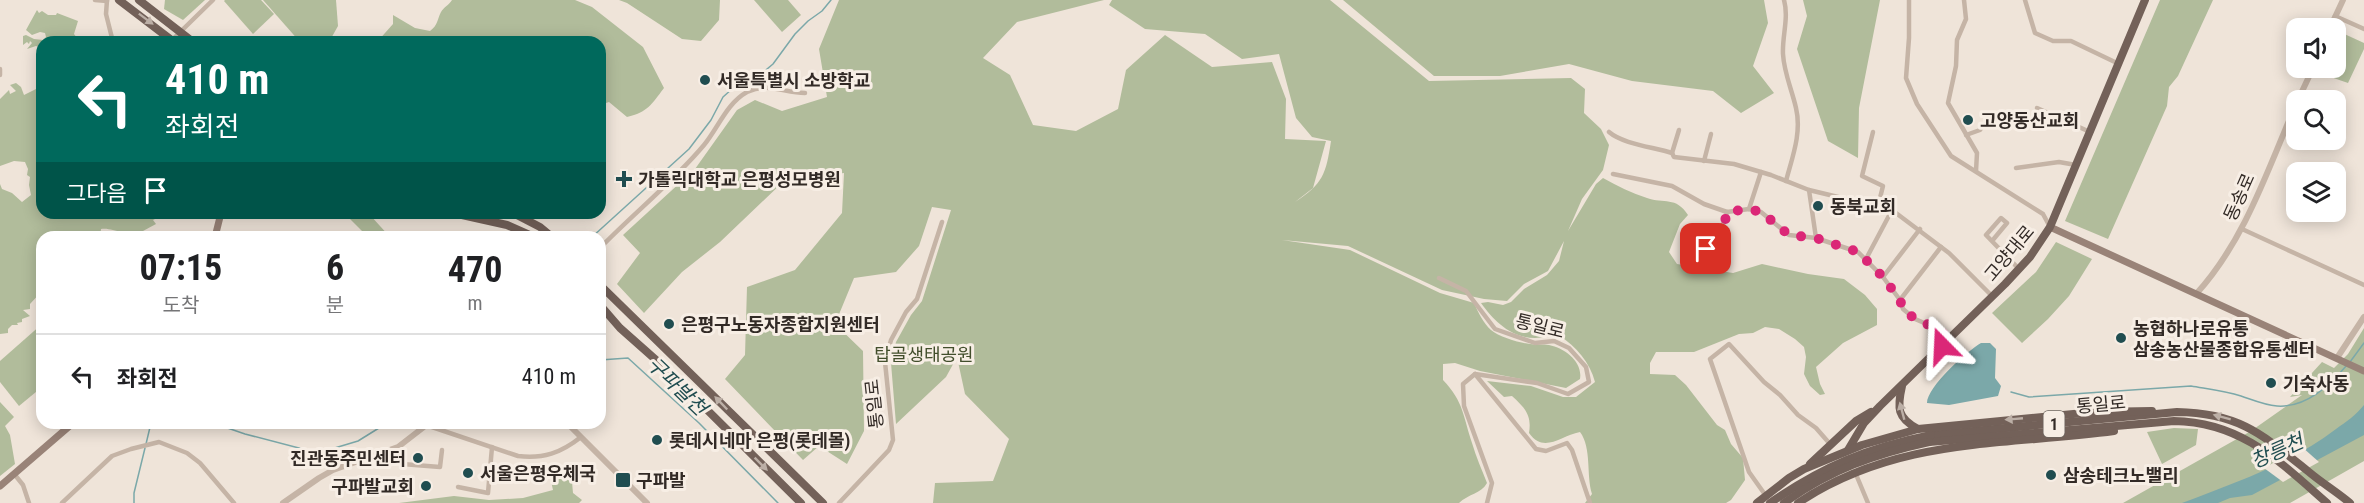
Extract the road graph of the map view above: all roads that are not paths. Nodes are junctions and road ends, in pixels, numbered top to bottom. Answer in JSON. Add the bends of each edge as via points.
{"nodes":[{"id":1,"x":95,"y":0,"type":"edge"},
{"id":2,"x":107,"y":0,"type":"edge"},
{"id":3,"x":119,"y":0,"type":"edge"},
{"id":4,"x":139,"y":0,"type":"edge"},
{"id":5,"x":213,"y":0,"type":"edge"},
{"id":6,"x":1784,"y":0,"type":"edge"},
{"id":7,"x":1909,"y":0,"type":"edge"},
{"id":8,"x":1964,"y":0,"type":"edge"},
{"id":9,"x":2025,"y":0,"type":"edge"},
{"id":10,"x":2145,"y":0,"type":"edge"},
{"id":11,"x":2343,"y":0,"type":"edge"},
{"id":12,"x":2335,"y":16,"type":"joint"},
{"id":13,"x":2364,"y":29,"type":"edge"},
{"id":14,"x":180,"y":31,"type":"junction"},
{"id":15,"x":112,"y":36,"type":"edge"},
{"id":16,"x":166,"y":36,"type":"edge"},
{"id":17,"x":176,"y":36,"type":"edge"},
{"id":18,"x":186,"y":36,"type":"edge"},
{"id":19,"x":2119,"y":64,"type":"junction"},
{"id":20,"x":0,"y":69,"type":"edge"},
{"id":21,"x":0,"y":75,"type":"edge"},
{"id":22,"x":805,"y":93,"type":"dead end"},
{"id":23,"x":2037,"y":108,"type":"dead end"},
{"id":24,"x":1990,"y":117,"type":"dead end"},
{"id":25,"x":2286,"y":127,"type":"edge"},
{"id":26,"x":1679,"y":130,"type":"dead end"},
{"id":27,"x":1609,"y":132,"type":"dead end"},
{"id":28,"x":1873,"y":132,"type":"dead end"},
{"id":29,"x":2090,"y":132,"type":"junction"},
{"id":30,"x":1712,"y":134,"type":"dead end"},
{"id":31,"x":1966,"y":135,"type":"junction"},
{"id":32,"x":1672,"y":153,"type":"junction"},
{"id":33,"x":1704,"y":160,"type":"junction"},
{"id":34,"x":2076,"y":165,"type":"junction"},
{"id":35,"x":2016,"y":168,"type":"dead end"},
{"id":36,"x":1976,"y":171,"type":"junction"},
{"id":37,"x":1761,"y":172,"type":"junction"},
{"id":38,"x":1613,"y":174,"type":"dead end"},
{"id":39,"x":1786,"y":181,"type":"junction"},
{"id":40,"x":1809,"y":190,"type":"junction"},
{"id":41,"x":1878,"y":206,"type":"junction"},
{"id":42,"x":1749,"y":209,"type":"junction"},
{"id":43,"x":1892,"y":210,"type":"junction"},
{"id":44,"x":1727,"y":212,"type":"junction"},
{"id":45,"x":480,"y":219,"type":"edge"},
{"id":46,"x":525,"y":219,"type":"edge"},
{"id":47,"x":942,"y":222,"type":"dead end"},
{"id":48,"x":2050,"y":227,"type":"junction"},
{"id":49,"x":1920,"y":229,"type":"junction"},
{"id":50,"x":2242,"y":229,"type":"junction"},
{"id":51,"x":520,"y":231,"type":"edge"},
{"id":52,"x":545,"y":231,"type":"edge"},
{"id":53,"x":1816,"y":238,"type":"junction"},
{"id":54,"x":1992,"y":241,"type":"junction"},
{"id":55,"x":606,"y":242,"type":"edge"},
{"id":56,"x":1941,"y":247,"type":"junction"},
{"id":57,"x":1706,"y":249,"type":"dead end"},
{"id":58,"x":1866,"y":259,"type":"junction"},
{"id":59,"x":2019,"y":269,"type":"junction"},
{"id":60,"x":1883,"y":277,"type":"junction"},
{"id":61,"x":1439,"y":278,"type":"dead end"},
{"id":62,"x":2364,"y":285,"type":"edge"},
{"id":63,"x":606,"y":291,"type":"edge"},
{"id":64,"x":2197,"y":293,"type":"junction"},
{"id":65,"x":1992,"y":296,"type":"junction"},
{"id":66,"x":1900,"y":300,"type":"junction"},
{"id":67,"x":606,"y":312,"type":"edge"},
{"id":68,"x":2364,"y":317,"type":"edge"},
{"id":69,"x":1949,"y":338,"type":"junction"},
{"id":70,"x":2337,"y":358,"type":"junction"},
{"id":71,"x":2364,"y":371,"type":"edge"},
{"id":72,"x":1475,"y":374,"type":"junction"},
{"id":73,"x":1902,"y":386,"type":"junction"},
{"id":74,"x":1880,"y":406,"type":"junction"},
{"id":75,"x":2177,"y":412,"type":"junction"},
{"id":76,"x":2174,"y":421,"type":"junction"},
{"id":77,"x":67,"y":429,"type":"edge"},
{"id":78,"x":421,"y":429,"type":"edge"},
{"id":79,"x":442,"y":429,"type":"edge"},
{"id":80,"x":573,"y":429,"type":"edge"},
{"id":81,"x":1918,"y":429,"type":"junction"},
{"id":82,"x":581,"y":437,"type":"junction"},
{"id":83,"x":1930,"y":439,"type":"junction"},
{"id":84,"x":1830,"y":444,"type":"junction"},
{"id":85,"x":492,"y":447,"type":"junction"},
{"id":86,"x":394,"y":449,"type":"junction"},
{"id":87,"x":442,"y":450,"type":"dead end"},
{"id":88,"x":1848,"y":450,"type":"junction"},
{"id":89,"x":1804,"y":469,"type":"junction"},
{"id":90,"x":1855,"y":472,"type":"junction"},
{"id":91,"x":15,"y":475,"type":"junction"},
{"id":92,"x":1789,"y":478,"type":"junction"},
{"id":93,"x":0,"y":486,"type":"edge"},
{"id":94,"x":458,"y":488,"type":"dead end"},
{"id":95,"x":1768,"y":500,"type":"edge"},
{"id":96,"x":1802,"y":501,"type":"edge"},
{"id":97,"x":28,"y":503,"type":"edge"},
{"id":98,"x":62,"y":503,"type":"edge"},
{"id":99,"x":234,"y":503,"type":"edge"},
{"id":100,"x":283,"y":503,"type":"edge"},
{"id":101,"x":647,"y":503,"type":"edge"},
{"id":102,"x":801,"y":503,"type":"edge"},
{"id":103,"x":823,"y":503,"type":"edge"},
{"id":104,"x":839,"y":503,"type":"edge"},
{"id":105,"x":1487,"y":503,"type":"edge"},
{"id":106,"x":1590,"y":503,"type":"edge"},
{"id":107,"x":1757,"y":503,"type":"edge"},
{"id":108,"x":1784,"y":503,"type":"edge"},
{"id":109,"x":1868,"y":503,"type":"edge"},
{"id":110,"x":2326,"y":503,"type":"edge"},
{"id":111,"x":2350,"y":503,"type":"edge"}],
"edges":[{"from":1,"to":2,"type":"street"},
{"from":2,"to":15,"type":"street"},
{"from":3,"to":16,"type":"main road","one_way":true},
{"from":4,"to":14,"type":"main road"},
{"from":5,"to":14,"type":"street"},
{"from":6,"to":39,"type":"street","via":[[1784,60],[1797,111],[1798,140]]},
{"from":7,"to":36,"type":"street","via":[[1906,78],[1917,104],[1951,156]]},
{"from":8,"to":31,"type":"street","via":[[1966,19],[1957,40],[1948,104]]},
{"from":9,"to":19,"type":"street","via":[[2035,33],[2053,41],[2071,41]]},
{"from":10,"to":19,"type":"main road","name":"고양대로"},
{"from":11,"to":12,"type":"street"},
{"from":12,"to":13,"type":"street"},
{"from":14,"to":17,"type":"street"},
{"from":14,"to":18,"type":"main road"},
{"from":19,"to":29,"type":"main road","name":"고양대로"},
{"from":20,"to":21,"type":"street"},
{"from":22,"to":55,"type":"street","via":[[766,86],[733,103],[686,165]]},
{"from":23,"to":29,"type":"street"},
{"from":24,"to":31,"type":"street","via":[[1980,130]]},
{"from":25,"to":50,"type":"street","name":"동송로"},
{"from":26,"to":32,"type":"street"},
{"from":27,"to":32,"type":"street"},
{"from":28,"to":41,"type":"street","via":[[1862,176],[1883,186]]},
{"from":29,"to":34,"type":"main road","name":"고양대로"},
{"from":30,"to":33,"type":"street"},
{"from":31,"to":36,"type":"street","via":[[1977,153]]},
{"from":32,"to":33,"type":"street"},
{"from":33,"to":37,"type":"street"},
{"from":34,"to":35,"type":"street","via":[[2059,162]]},
{"from":34,"to":48,"type":"main road","name":"고양대로"},
{"from":36,"to":48,"type":"street","via":[[2043,214]]},
{"from":37,"to":39,"type":"street"},
{"from":37,"to":42,"type":"street"},
{"from":38,"to":44,"type":"street","via":[[1672,186]]},
{"from":39,"to":40,"type":"street"},
{"from":40,"to":41,"type":"street"},
{"from":40,"to":53,"type":"street"},
{"from":41,"to":43,"type":"street"},
{"from":42,"to":44,"type":"street"},
{"from":42,"to":53,"type":"street","via":[[1761,212],[1789,235]]},
{"from":43,"to":49,"type":"street"},
{"from":43,"to":58,"type":"street"},
{"from":44,"to":57,"type":"street"},
{"from":45,"to":51,"type":"main road"},
{"from":46,"to":52,"type":"main road"},
{"from":47,"to":104,"type":"street","name":"통일로","via":[[917,299],[891,340],[885,362],[893,440],[890,450]]},
{"from":48,"to":59,"type":"main road","name":"고양대로"},
{"from":48,"to":64,"type":"main road"},
{"from":49,"to":56,"type":"street"},
{"from":49,"to":60,"type":"street"},
{"from":50,"to":62,"type":"street"},
{"from":50,"to":64,"type":"street","name":"동송로","via":[[2222,263]]},
{"from":53,"to":58,"type":"street","via":[[1858,252]]},
{"from":54,"to":54,"type":"street","via":[[2007,223],[2001,218],[1986,235]]},
{"from":54,"to":59,"type":"street"},
{"from":56,"to":65,"type":"street"},
{"from":56,"to":66,"type":"street"},
{"from":58,"to":60,"type":"street"},
{"from":59,"to":65,"type":"main road","name":"고양대로"},
{"from":60,"to":66,"type":"street"},
{"from":61,"to":72,"type":"street","name":"통일로","via":[[1466,291],[1495,329],[1535,343],[1554,341],[1569,348],[1586,367],[1589,382],[1568,394],[1537,383]]},
{"from":103,"to":63,"type":"main road","one_way":true},
{"from":64,"to":70,"type":"main road"},
{"from":65,"to":69,"type":"main road","name":"고양대로"},
{"from":66,"to":69,"type":"street","via":[[1903,309],[1915,319]]},
{"from":67,"to":102,"type":"main road","one_way":true},
{"from":68,"to":70,"type":"street"},
{"from":69,"to":73,"type":"main road","name":"고양대로"},
{"from":70,"to":71,"type":"main road"},
{"from":72,"to":105,"type":"street","via":[[1463,384],[1464,406],[1491,483]]},
{"from":72,"to":106,"type":"street","via":[[1536,449],[1546,451],[1566,442]]},
{"from":73,"to":74,"type":"main road","name":"고양대로"},
{"from":81,"to":73,"type":"main road","one_way":true,"via":[[1902,417]]},
{"from":74,"to":84,"type":"main road"},
{"from":74,"to":88,"type":"main road","name":"고양대로"},
{"from":75,"to":81,"type":"main road","one_way":true,"via":[[2094,412]]},
{"from":75,"to":83,"type":"main road","name":"통일로","number":"1"},
{"from":111,"to":75,"type":"main road","name":"통일로","number":"1","one_way":true,"via":[[2264,436],[2225,417]]},
{"from":76,"to":83,"type":"main road","name":"통일로","number":"1"},
{"from":76,"to":90,"type":"main road","via":[[1930,450]]},
{"from":76,"to":110,"type":"main road","name":"통일로","number":"1","via":[[2210,424],[2232,431],[2253,443]]},
{"from":77,"to":91,"type":"main road"},
{"from":78,"to":86,"type":"street"},
{"from":79,"to":85,"type":"street"},
{"from":80,"to":82,"type":"street"},
{"from":81,"to":88,"type":"main road"},
{"from":82,"to":85,"type":"street","via":[[545,456],[518,456]]},
{"from":82,"to":101,"type":"street"},
{"from":83,"to":95,"type":"main road","name":"통일로","number":"1","bridge":true,"via":[[1874,449],[1843,460]]},
{"from":83,"to":108,"type":"main road","name":"통일로","number":"1","bridge":true,"via":[[1859,461]]},
{"from":84,"to":89,"type":"main road"},
{"from":84,"to":95,"type":"street","via":[[1729,344],[1710,359],[1749,472]]},
{"from":85,"to":94,"type":"street","via":[[488,493]]},
{"from":86,"to":87,"type":"street","via":[[402,464],[440,467]]},
{"from":86,"to":100,"type":"street","via":[[333,470]]},
{"from":88,"to":89,"type":"main road"},
{"from":88,"to":90,"type":"main road"},
{"from":89,"to":92,"type":"main road"},
{"from":90,"to":96,"type":"main road"},
{"from":90,"to":109,"type":"street"},
{"from":91,"to":93,"type":"main road"},
{"from":91,"to":97,"type":"street","via":[[24,485]]},
{"from":92,"to":95,"type":"main road"},
{"from":92,"to":96,"type":"main road","via":[[1804,485]]},
{"from":95,"to":107,"type":"main road"},
{"from":98,"to":99,"type":"street","via":[[112,456],[159,442],[200,463]]}]}
